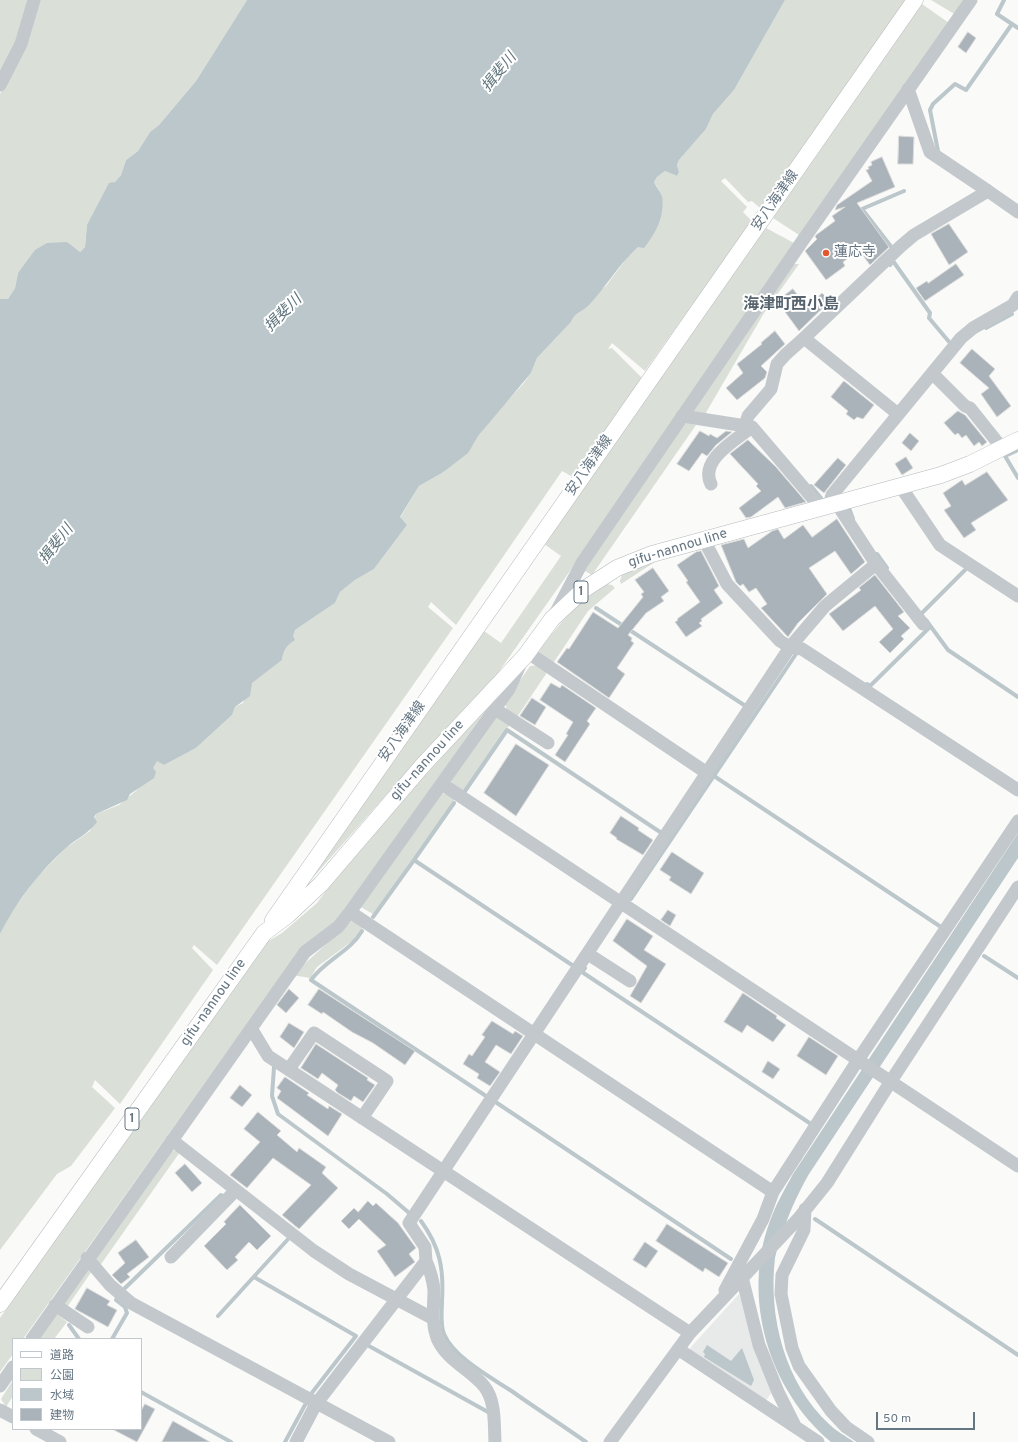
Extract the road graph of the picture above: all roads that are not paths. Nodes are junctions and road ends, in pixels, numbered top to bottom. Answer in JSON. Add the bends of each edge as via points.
{"nodes":[{"id":1,"x":34,"y":0,"type":"edge"},
{"id":2,"x":916,"y":0,"type":"edge"},
{"id":3,"x":971,"y":0,"type":"edge"},
{"id":4,"x":0,"y":85,"type":"edge"},
{"id":5,"x":908,"y":89,"type":"junction"},
{"id":6,"x":988,"y":191,"type":"junction"},
{"id":7,"x":1018,"y":212,"type":"edge"},
{"id":8,"x":1016,"y":303,"type":"edge"},
{"id":9,"x":804,"y":338,"type":"junction"},
{"id":10,"x":932,"y":373,"type":"junction"},
{"id":11,"x":898,"y":414,"type":"junction"},
{"id":12,"x":682,"y":416,"type":"junction"},
{"id":13,"x":748,"y":426,"type":"junction"},
{"id":14,"x":1018,"y":440,"type":"edge"},
{"id":15,"x":1002,"y":448,"type":"junction"},
{"id":16,"x":711,"y":484,"type":"dead end"},
{"id":17,"x":901,"y":487,"type":"junction"},
{"id":18,"x":829,"y":506,"type":"junction"},
{"id":19,"x":704,"y":540,"type":"junction"},
{"id":20,"x":876,"y":564,"type":"junction"},
{"id":21,"x":1018,"y":596,"type":"edge"},
{"id":22,"x":552,"y":619,"type":"junction"},
{"id":23,"x":923,"y":624,"type":"dead end"},
{"id":24,"x":790,"y":647,"type":"junction"},
{"id":25,"x":526,"y":654,"type":"junction"},
{"id":26,"x":495,"y":709,"type":"junction"},
{"id":27,"x":548,"y":743,"type":"dead end"},
{"id":28,"x":707,"y":773,"type":"junction"},
{"id":29,"x":442,"y":784,"type":"junction"},
{"id":30,"x":1018,"y":790,"type":"edge"},
{"id":31,"x":1018,"y":821,"type":"edge"},
{"id":32,"x":1018,"y":888,"type":"edge"},
{"id":33,"x":622,"y":904,"type":"junction"},
{"id":34,"x":350,"y":912,"type":"junction"},
{"id":35,"x":264,"y":933,"type":"junction"},
{"id":36,"x":588,"y":954,"type":"junction"},
{"id":37,"x":630,"y":981,"type":"dead end"},
{"id":38,"x":251,"y":1028,"type":"junction"},
{"id":39,"x":535,"y":1033,"type":"junction"},
{"id":40,"x":861,"y":1061,"type":"junction"},
{"id":41,"x":288,"y":1069,"type":"junction"},
{"id":42,"x":887,"y":1079,"type":"junction"},
{"id":43,"x":362,"y":1118,"type":"junction"},
{"id":44,"x":172,"y":1140,"type":"junction"},
{"id":45,"x":1018,"y":1166,"type":"edge"},
{"id":46,"x":444,"y":1171,"type":"junction"},
{"id":47,"x":236,"y":1190,"type":"junction"},
{"id":48,"x":773,"y":1192,"type":"junction"},
{"id":49,"x":802,"y":1214,"type":"junction"},
{"id":50,"x":171,"y":1257,"type":"dead end"},
{"id":51,"x":87,"y":1258,"type":"junction"},
{"id":52,"x":426,"y":1261,"type":"junction"},
{"id":53,"x":742,"y":1277,"type":"junction"},
{"id":54,"x":395,"y":1299,"type":"junction"},
{"id":55,"x":720,"y":1299,"type":"junction"},
{"id":56,"x":0,"y":1304,"type":"edge"},
{"id":57,"x":55,"y":1306,"type":"junction"},
{"id":58,"x":432,"y":1318,"type":"junction"},
{"id":59,"x":88,"y":1327,"type":"dead end"},
{"id":60,"x":690,"y":1333,"type":"junction"},
{"id":61,"x":33,"y":1338,"type":"edge"},
{"id":62,"x":678,"y":1349,"type":"junction"},
{"id":63,"x":12,"y":1368,"type":"edge"},
{"id":64,"x":0,"y":1386,"type":"edge"},
{"id":65,"x":316,"y":1404,"type":"junction"},
{"id":66,"x":0,"y":1410,"type":"edge"},
{"id":67,"x":12,"y":1416,"type":"edge"},
{"id":68,"x":796,"y":1427,"type":"junction"},
{"id":69,"x":38,"y":1430,"type":"edge"},
{"id":70,"x":54,"y":1441,"type":"edge"},
{"id":71,"x":296,"y":1442,"type":"edge"},
{"id":72,"x":389,"y":1442,"type":"edge"},
{"id":73,"x":495,"y":1442,"type":"edge"},
{"id":74,"x":610,"y":1442,"type":"edge"},
{"id":75,"x":818,"y":1442,"type":"edge"},
{"id":76,"x":868,"y":1442,"type":"edge"}],
"edges":[{"from":1,"to":4,"type":"street","via":[[21,44]]},
{"from":2,"to":35,"type":"main road","name":"安八海津線"},
{"from":3,"to":5,"type":"street"},
{"from":5,"to":6,"type":"street","via":[[930,152]]},
{"from":5,"to":12,"type":"street"},
{"from":6,"to":7,"type":"street"},
{"from":6,"to":9,"type":"street","via":[[914,235]]},
{"from":8,"to":10,"type":"street","via":[[961,338]]},
{"from":9,"to":11,"type":"street"},
{"from":9,"to":13,"type":"street","via":[[777,364],[771,389],[748,416]]},
{"from":10,"to":11,"type":"street"},
{"from":10,"to":15,"type":"street","via":[[970,408]]},
{"from":11,"to":18,"type":"street","via":[[832,495]]},
{"from":12,"to":13,"type":"street"},
{"from":12,"to":22,"type":"street","via":[[582,563]]},
{"from":13,"to":16,"type":"street","via":[[714,458],[708,468]]},
{"from":13,"to":18,"type":"street"},
{"from":14,"to":15,"type":"main road","name":"gifu-nannou line","number":"1"},
{"from":15,"to":17,"type":"main road","name":"gifu-nannou line","number":"1","via":[[949,472]]},
{"from":17,"to":18,"type":"main road","name":"gifu-nannou line","number":"1"},
{"from":17,"to":21,"type":"street","via":[[940,545]]},
{"from":18,"to":19,"type":"main road","name":"gifu-nannou line","number":"1"},
{"from":18,"to":20,"type":"street"},
{"from":19,"to":22,"type":"main road","name":"gifu-nannou line","number":"1","via":[[652,554],[617,568],[583,590]]},
{"from":19,"to":24,"type":"street","via":[[726,584],[780,641]]},
{"from":20,"to":23,"type":"street"},
{"from":20,"to":24,"type":"street","via":[[825,606]]},
{"from":22,"to":25,"type":"main road","name":"gifu-nannou line","number":"1"},
{"from":24,"to":28,"type":"street"},
{"from":24,"to":30,"type":"street","via":[[802,649]]},
{"from":25,"to":26,"type":"street","via":[[509,689]]},
{"from":25,"to":28,"type":"street"},
{"from":25,"to":35,"type":"main road","name":"gifu-nannou line","number":"1","via":[[423,766],[321,884]]},
{"from":26,"to":27,"type":"street"},
{"from":26,"to":29,"type":"street"},
{"from":28,"to":33,"type":"street"},
{"from":29,"to":33,"type":"street"},
{"from":29,"to":34,"type":"street"},
{"from":31,"to":40,"type":"street"},
{"from":32,"to":42,"type":"street"},
{"from":33,"to":36,"type":"street"},
{"from":33,"to":40,"type":"street"},
{"from":34,"to":38,"type":"street","via":[[338,927],[305,952]]},
{"from":34,"to":39,"type":"street"},
{"from":35,"to":56,"type":"main road","name":"gifu-nannou line","number":"1"},
{"from":36,"to":37,"type":"street"},
{"from":36,"to":39,"type":"street"},
{"from":38,"to":41,"type":"street","via":[[268,1056]]},
{"from":38,"to":44,"type":"street"},
{"from":39,"to":46,"type":"street"},
{"from":39,"to":48,"type":"street"},
{"from":40,"to":42,"type":"street"},
{"from":40,"to":48,"type":"street"},
{"from":41,"to":43,"type":"street"},
{"from":41,"to":43,"type":"street","via":[[314,1033],[387,1081]]},
{"from":42,"to":45,"type":"street"},
{"from":42,"to":49,"type":"street","via":[[842,1160]]},
{"from":43,"to":46,"type":"street"},
{"from":44,"to":47,"type":"street"},
{"from":44,"to":51,"type":"street"},
{"from":46,"to":52,"type":"street","via":[[410,1223],[425,1247]]},
{"from":46,"to":60,"type":"street"},
{"from":47,"to":50,"type":"street"},
{"from":47,"to":54,"type":"street","via":[[314,1251]]},
{"from":48,"to":55,"type":"street","via":[[763,1219]]},
{"from":49,"to":53,"type":"street"},
{"from":49,"to":76,"type":"street","via":[[804,1230],[782,1275],[781,1294],[792,1348],[799,1366],[830,1411],[846,1427]]},
{"from":51,"to":57,"type":"street"},
{"from":51,"to":65,"type":"street","via":[[110,1285],[131,1303]]},
{"from":52,"to":54,"type":"street"},
{"from":52,"to":58,"type":"street","via":[[434,1290]]},
{"from":53,"to":55,"type":"street"},
{"from":53,"to":68,"type":"street","via":[[759,1345],[778,1392]]},
{"from":54,"to":58,"type":"street"},
{"from":54,"to":65,"type":"street"},
{"from":55,"to":60,"type":"street"},
{"from":57,"to":59,"type":"street"},
{"from":57,"to":61,"type":"street"},
{"from":58,"to":73,"type":"street","via":[[438,1341],[447,1354],[484,1387],[492,1403]]},
{"from":60,"to":62,"type":"street"},
{"from":62,"to":68,"type":"street"},
{"from":62,"to":74,"type":"street"},
{"from":63,"to":64,"type":"street"},
{"from":65,"to":71,"type":"street"},
{"from":65,"to":72,"type":"street"},
{"from":66,"to":67,"type":"street"},
{"from":68,"to":75,"type":"street"},
{"from":69,"to":70,"type":"street"}]}
